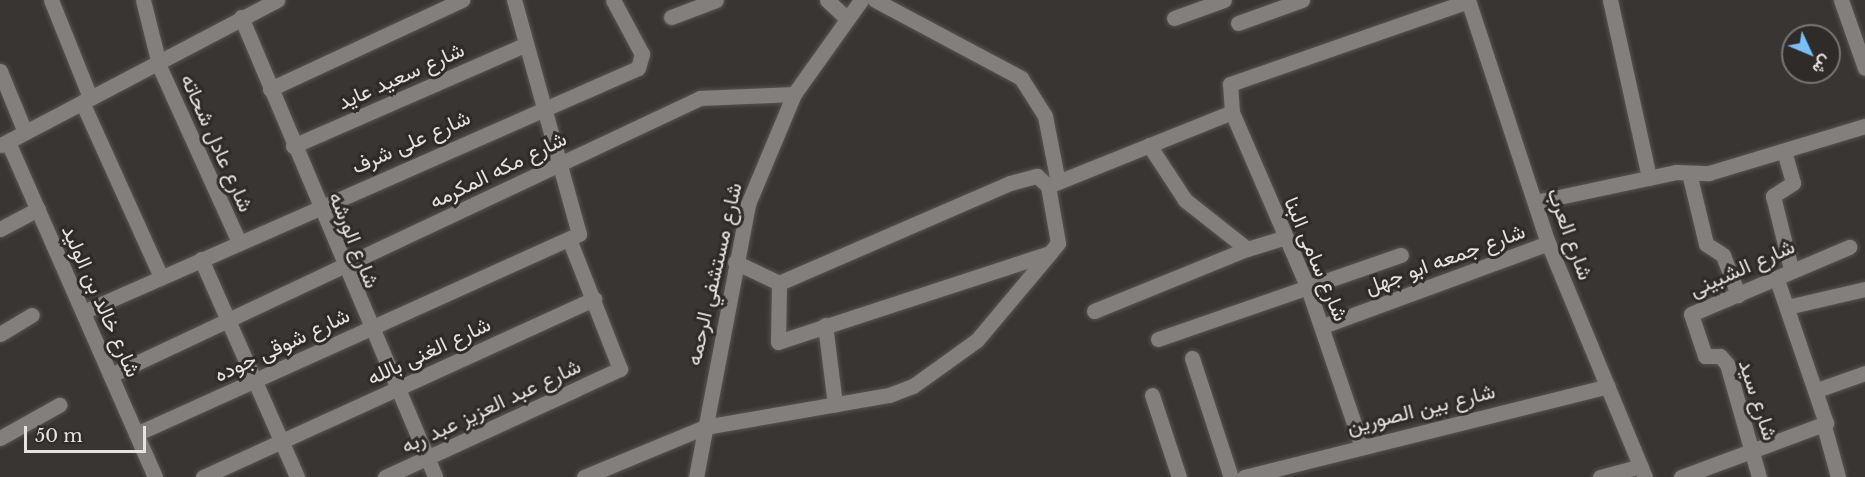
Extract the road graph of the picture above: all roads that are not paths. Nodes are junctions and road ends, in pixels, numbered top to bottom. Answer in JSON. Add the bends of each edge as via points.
{"nodes":[{"id":1,"x":51,"y":0,"type":"edge"},
{"id":2,"x":143,"y":0,"type":"edge"},
{"id":3,"x":277,"y":0,"type":"edge"},
{"id":4,"x":462,"y":0,"type":"edge"},
{"id":5,"x":514,"y":0,"type":"edge"},
{"id":6,"x":613,"y":0,"type":"edge"},
{"id":7,"x":716,"y":0,"type":"edge"},
{"id":8,"x":827,"y":0,"type":"edge"},
{"id":9,"x":861,"y":0,"type":"edge"},
{"id":10,"x":875,"y":0,"type":"edge"},
{"id":11,"x":1224,"y":0,"type":"edge"},
{"id":12,"x":1302,"y":0,"type":"edge"},
{"id":13,"x":1610,"y":0,"type":"edge"},
{"id":14,"x":1841,"y":0,"type":"edge"},
{"id":15,"x":1468,"y":1,"type":"edge"},
{"id":16,"x":687,"y":5,"type":"edge"},
{"id":17,"x":848,"y":10,"type":"edge"},
{"id":18,"x":241,"y":17,"type":"junction"},
{"id":19,"x":671,"y":17,"type":"dead end"},
{"id":20,"x":1174,"y":18,"type":"dead end"},
{"id":21,"x":1238,"y":23,"type":"dead end"},
{"id":22,"x":526,"y":44,"type":"junction"},
{"id":23,"x":158,"y":61,"type":"junction"},
{"id":24,"x":1865,"y":68,"type":"edge"},
{"id":25,"x":0,"y":70,"type":"edge"},
{"id":26,"x":270,"y":89,"type":"junction"},
{"id":27,"x":794,"y":94,"type":"junction"},
{"id":28,"x":86,"y":99,"type":"junction"},
{"id":29,"x":543,"y":108,"type":"junction"},
{"id":30,"x":1232,"y":112,"type":"junction"},
{"id":31,"x":1865,"y":126,"type":"edge"},
{"id":32,"x":25,"y":132,"type":"junction"},
{"id":33,"x":4,"y":143,"type":"edge"},
{"id":34,"x":1149,"y":145,"type":"junction"},
{"id":35,"x":293,"y":146,"type":"junction"},
{"id":36,"x":1785,"y":151,"type":"junction"},
{"id":37,"x":560,"y":164,"type":"junction"},
{"id":38,"x":1689,"y":172,"type":"junction"},
{"id":39,"x":1649,"y":177,"type":"junction"},
{"id":40,"x":1053,"y":184,"type":"junction"},
{"id":41,"x":1535,"y":202,"type":"junction"},
{"id":42,"x":317,"y":206,"type":"junction"},
{"id":43,"x":38,"y":209,"type":"junction"},
{"id":44,"x":0,"y":229,"type":"edge"},
{"id":45,"x":573,"y":237,"type":"junction"},
{"id":46,"x":1284,"y":237,"type":"junction"},
{"id":47,"x":238,"y":242,"type":"junction"},
{"id":48,"x":1548,"y":243,"type":"junction"},
{"id":49,"x":1849,"y":247,"type":"dead end"},
{"id":50,"x":1247,"y":249,"type":"junction"},
{"id":51,"x":1050,"y":253,"type":"junction"},
{"id":52,"x":1401,"y":255,"type":"dead end"},
{"id":53,"x":201,"y":259,"type":"junction"},
{"id":54,"x":735,"y":262,"type":"junction"},
{"id":55,"x":343,"y":268,"type":"junction"},
{"id":56,"x":1791,"y":269,"type":"junction"},
{"id":57,"x":161,"y":277,"type":"junction"},
{"id":58,"x":1777,"y":280,"type":"junction"},
{"id":59,"x":778,"y":283,"type":"junction"},
{"id":60,"x":1308,"y":288,"type":"junction"},
{"id":61,"x":1865,"y":289,"type":"edge"},
{"id":62,"x":1738,"y":295,"type":"junction"},
{"id":63,"x":594,"y":298,"type":"junction"},
{"id":64,"x":1787,"y":307,"type":"junction"},
{"id":65,"x":1094,"y":310,"type":"dead end"},
{"id":66,"x":83,"y":312,"type":"junction"},
{"id":67,"x":32,"y":315,"type":"dead end"},
{"id":68,"x":1690,"y":318,"type":"joint"},
{"id":69,"x":228,"y":321,"type":"junction"},
{"id":70,"x":825,"y":325,"type":"junction"},
{"id":71,"x":1323,"y":326,"type":"junction"},
{"id":72,"x":368,"y":329,"type":"junction"},
{"id":73,"x":0,"y":334,"type":"edge"},
{"id":74,"x":1158,"y":339,"type":"dead end"},
{"id":75,"x":1192,"y":358,"type":"dead end"},
{"id":76,"x":1865,"y":373,"type":"edge"},
{"id":77,"x":111,"y":375,"type":"junction"},
{"id":78,"x":255,"y":381,"type":"junction"},
{"id":79,"x":1608,"y":386,"type":"junction"},
{"id":80,"x":395,"y":390,"type":"junction"},
{"id":81,"x":1817,"y":390,"type":"junction"},
{"id":82,"x":1152,"y":395,"type":"dead end"},
{"id":83,"x":835,"y":404,"type":"junction"},
{"id":84,"x":59,"y":405,"type":"dead end"},
{"id":85,"x":1823,"y":426,"type":"junction"},
{"id":86,"x":705,"y":427,"type":"junction"},
{"id":87,"x":136,"y":434,"type":"junction"},
{"id":88,"x":0,"y":438,"type":"edge"},
{"id":89,"x":281,"y":441,"type":"junction"},
{"id":90,"x":1362,"y":444,"type":"junction"},
{"id":91,"x":1753,"y":451,"type":"junction"},
{"id":92,"x":426,"y":458,"type":"junction"},
{"id":93,"x":1643,"y":472,"type":"edge"},
{"id":94,"x":155,"y":477,"type":"edge"},
{"id":95,"x":203,"y":477,"type":"edge"},
{"id":96,"x":297,"y":477,"type":"edge"},
{"id":97,"x":385,"y":477,"type":"edge"},
{"id":98,"x":435,"y":477,"type":"edge"},
{"id":99,"x":584,"y":477,"type":"edge"},
{"id":100,"x":696,"y":477,"type":"edge"},
{"id":101,"x":1179,"y":477,"type":"edge"},
{"id":102,"x":1231,"y":477,"type":"edge"},
{"id":103,"x":1247,"y":477,"type":"edge"},
{"id":104,"x":1600,"y":477,"type":"edge"},
{"id":105,"x":1680,"y":477,"type":"edge"},
{"id":106,"x":1759,"y":477,"type":"edge"},
{"id":107,"x":1838,"y":477,"type":"edge"}],
"edges":[{"from":1,"to":28,"type":"street"},
{"from":2,"to":23,"type":"street","name":"شارع عادل شحاته"},
{"from":3,"to":18,"type":"street"},
{"from":4,"to":26,"type":"street"},
{"from":5,"to":22,"type":"street"},
{"from":6,"to":29,"type":"street","name":"شارع على شرف","via":[[642,54],[638,68]]},
{"from":7,"to":16,"type":"street"},
{"from":8,"to":17,"type":"street"},
{"from":9,"to":17,"type":"street","name":"شارع مستشفي الرحمه"},
{"from":10,"to":40,"type":"street","via":[[1022,78],[1046,116]]},
{"from":11,"to":20,"type":"street"},
{"from":12,"to":21,"type":"street"},
{"from":13,"to":39,"type":"street"},
{"from":14,"to":24,"type":"street"},
{"from":15,"to":30,"type":"street","name":"شارع سامى البنا","via":[[1235,77],[1229,92]]},
{"from":15,"to":41,"type":"street","name":"شارع العرب"},
{"from":16,"to":19,"type":"street"},
{"from":17,"to":27,"type":"street","name":"شارع مستشفي الرحمه"},
{"from":18,"to":23,"type":"street"},
{"from":18,"to":26,"type":"street","name":"شارع الورشه"},
{"from":22,"to":29,"type":"street"},
{"from":22,"to":35,"type":"street","name":"شارع سعيد عايد"},
{"from":23,"to":28,"type":"street"},
{"from":23,"to":47,"type":"street","name":"شارع عادل شحاته"},
{"from":25,"to":32,"type":"street"},
{"from":26,"to":35,"type":"street","name":"شارع الورشه"},
{"from":27,"to":37,"type":"street","name":"شارع مكه المكرمه","via":[[710,95]]},
{"from":27,"to":54,"type":"street","name":"شارع مستشفي الرحمه","via":[[748,204]]},
{"from":28,"to":32,"type":"street"},
{"from":28,"to":57,"type":"street"},
{"from":29,"to":37,"type":"street"},
{"from":29,"to":42,"type":"street","name":"شارع على شرف"},
{"from":30,"to":34,"type":"street"},
{"from":30,"to":46,"type":"street","name":"شارع سامى البنا"},
{"from":31,"to":36,"type":"street"},
{"from":32,"to":33,"type":"street"},
{"from":33,"to":43,"type":"street","name":"شارع خالد بن الوليد"},
{"from":34,"to":40,"type":"street"},
{"from":34,"to":50,"type":"street","via":[[1185,200]]},
{"from":35,"to":42,"type":"street","name":"شارع الورشه"},
{"from":36,"to":38,"type":"street","via":[[1709,173]]},
{"from":36,"to":56,"type":"street","via":[[1793,183],[1773,196]]},
{"from":37,"to":45,"type":"street"},
{"from":37,"to":55,"type":"street","name":"شارع مكه المكرمه"},
{"from":38,"to":39,"type":"street"},
{"from":38,"to":62,"type":"street","via":[[1706,244],[1723,255]]},
{"from":39,"to":41,"type":"street"},
{"from":40,"to":51,"type":"street","via":[[1058,243]]},
{"from":40,"to":59,"type":"street","via":[[1037,176],[1010,183]]},
{"from":41,"to":48,"type":"street","name":"شارع العرب"},
{"from":42,"to":47,"type":"street","name":"شارع على شرف"},
{"from":42,"to":55,"type":"street","name":"شارع الورشه"},
{"from":43,"to":44,"type":"street"},
{"from":43,"to":66,"type":"street","name":"شارع خالد بن الوليد"},
{"from":45,"to":63,"type":"street"},
{"from":45,"to":72,"type":"street","name":"شارع شوقى جوده"},
{"from":46,"to":50,"type":"street"},
{"from":46,"to":60,"type":"street","name":"شارع سامى البنا"},
{"from":47,"to":53,"type":"street","name":"شارع على شرف"},
{"from":48,"to":71,"type":"street","name":"شارع جمعه ابو جهل"},
{"from":48,"to":79,"type":"street","name":"شارع العرب"},
{"from":49,"to":56,"type":"street","name":"شارع الشبينى"},
{"from":50,"to":65,"type":"street"},
{"from":51,"to":70,"type":"street"},
{"from":51,"to":83,"type":"street","via":[[977,340],[934,374],[889,395]]},
{"from":52,"to":60,"type":"street"},
{"from":53,"to":57,"type":"street","name":"شارع على شرف"},
{"from":53,"to":69,"type":"street"},
{"from":54,"to":59,"type":"street"},
{"from":54,"to":86,"type":"street","name":"شارع مستشفي الرحمه"},
{"from":55,"to":69,"type":"street","name":"شارع مكه المكرمه"},
{"from":55,"to":72,"type":"street","name":"شارع الورشه"},
{"from":56,"to":58,"type":"street","name":"شارع الشبينى"},
{"from":57,"to":66,"type":"street","name":"شارع على شرف"},
{"from":58,"to":62,"type":"street","name":"شارع الشبينى"},
{"from":58,"to":64,"type":"street"},
{"from":59,"to":70,"type":"street","via":[[776,341]]},
{"from":60,"to":71,"type":"street","name":"شارع سامى البنا"},
{"from":60,"to":74,"type":"street"},
{"from":61,"to":64,"type":"street"},
{"from":62,"to":68,"type":"street","name":"شارع الشبينى","via":[[1698,307]]},
{"from":63,"to":80,"type":"street","name":"شارع الغنى بالله"},
{"from":63,"to":92,"type":"street","name":"شارع عبد العزيز عبد ربه","via":[[620,362],[613,373]]},
{"from":64,"to":81,"type":"street"},
{"from":66,"to":77,"type":"street","name":"شارع خالد بن الوليد"},
{"from":67,"to":73,"type":"street"},
{"from":68,"to":91,"type":"street","name":"شارع سيد","via":[[1705,356],[1720,356],[1727,364]]},
{"from":69,"to":77,"type":"street","name":"شارع مكه المكرمه"},
{"from":69,"to":78,"type":"street"},
{"from":70,"to":83,"type":"street"},
{"from":71,"to":90,"type":"street","name":"شارع سامى البنا"},
{"from":72,"to":78,"type":"street","name":"شارع شوقى جوده"},
{"from":72,"to":80,"type":"street","name":"شارع الورشه"},
{"from":75,"to":102,"type":"street"},
{"from":76,"to":81,"type":"street"},
{"from":77,"to":87,"type":"street","name":"شارع خالد بن الوليد"},
{"from":78,"to":87,"type":"street","name":"شارع شوقى جوده"},
{"from":78,"to":89,"type":"street"},
{"from":79,"to":90,"type":"street","name":"شارع بين الصورين"},
{"from":79,"to":93,"type":"street","name":"شارع العرب"},
{"from":80,"to":89,"type":"street","name":"شارع الغنى بالله"},
{"from":80,"to":92,"type":"street","name":"شارع الورشه"},
{"from":81,"to":85,"type":"street"},
{"from":82,"to":101,"type":"street"},
{"from":83,"to":86,"type":"street"},
{"from":84,"to":88,"type":"street"},
{"from":85,"to":91,"type":"street"},
{"from":85,"to":107,"type":"street"},
{"from":86,"to":99,"type":"street"},
{"from":86,"to":100,"type":"street","name":"شارع مستشفي الرحمه"},
{"from":87,"to":94,"type":"street","name":"شارع خالد بن الوليد"},
{"from":89,"to":95,"type":"street","name":"شارع الغنى بالله"},
{"from":89,"to":96,"type":"street"},
{"from":90,"to":103,"type":"street","name":"شارع بين الصورين"},
{"from":91,"to":105,"type":"street"},
{"from":91,"to":106,"type":"street","name":"شارع سيد"},
{"from":92,"to":97,"type":"street","name":"شارع عبد العزيز عبد ربه"},
{"from":92,"to":98,"type":"street","name":"شارع الورشه"},
{"from":93,"to":104,"type":"street"}]}
